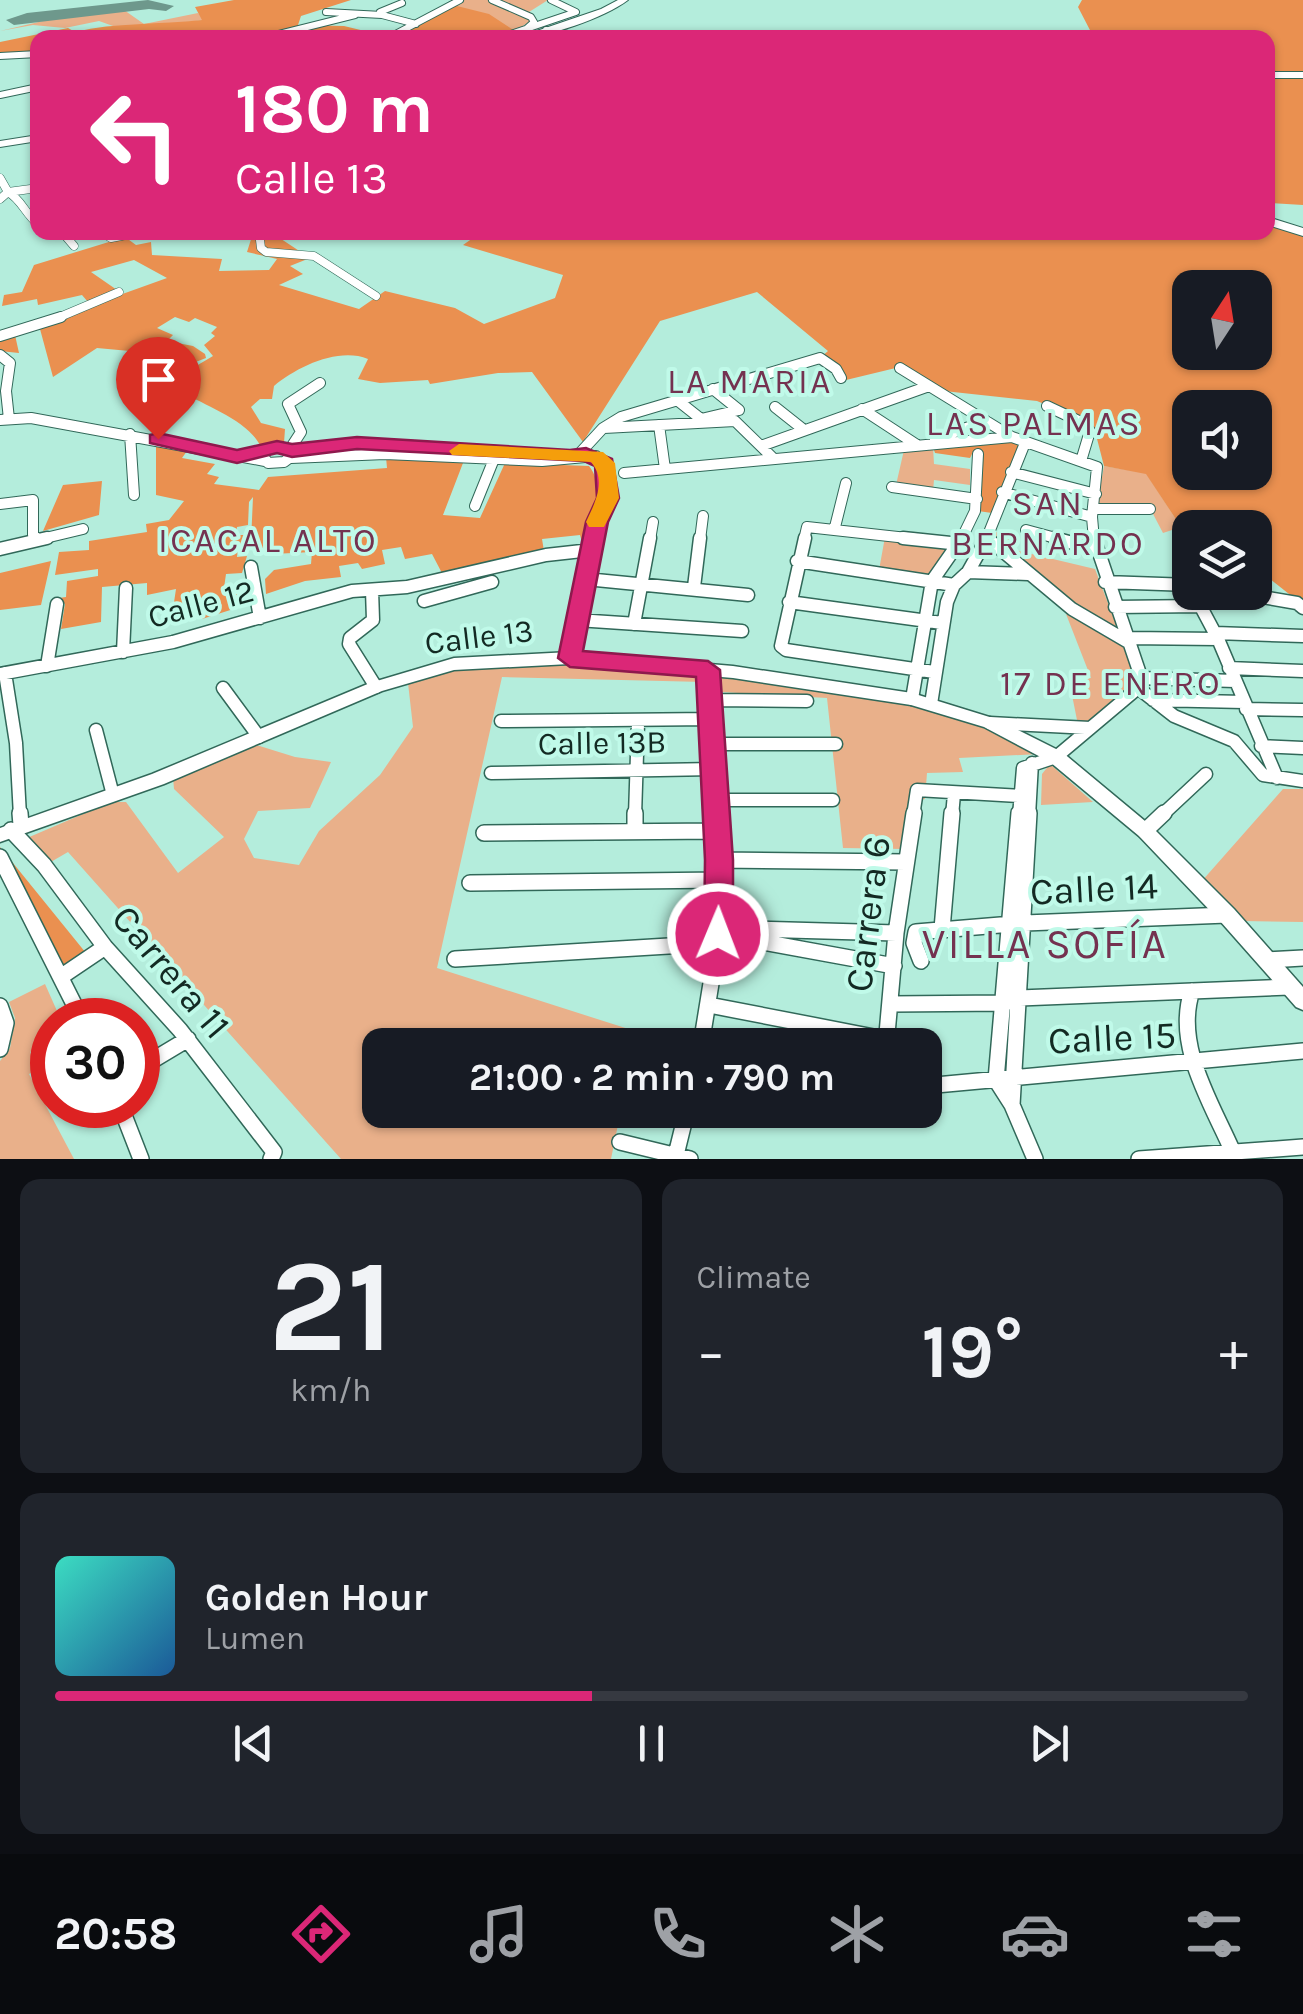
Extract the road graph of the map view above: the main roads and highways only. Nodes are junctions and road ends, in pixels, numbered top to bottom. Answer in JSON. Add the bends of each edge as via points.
{"nodes":[{"id":1,"x":624,"y":0,"type":"edge"},
{"id":2,"x":546,"y":30,"type":"edge"},
{"id":3,"x":30,"y":139,"type":"edge"},
{"id":4,"x":0,"y":144,"type":"edge"},
{"id":5,"x":1275,"y":222,"type":"edge"},
{"id":6,"x":1303,"y":232,"type":"edge"},
{"id":7,"x":11,"y":830,"type":"edge"},
{"id":8,"x":1296,"y":994,"type":"edge"}],
"edges":[{"from":1,"to":2,"type":"main road"},
{"from":3,"to":4,"type":"main road"},
{"from":5,"to":6,"type":"main road"},
{"from":7,"to":8,"type":"main road","name":"Calle 13","via":[[376,687],[454,664],[570,658],[708,670],[912,699],[990,723],[1056,757],[1145,830]]}]}
